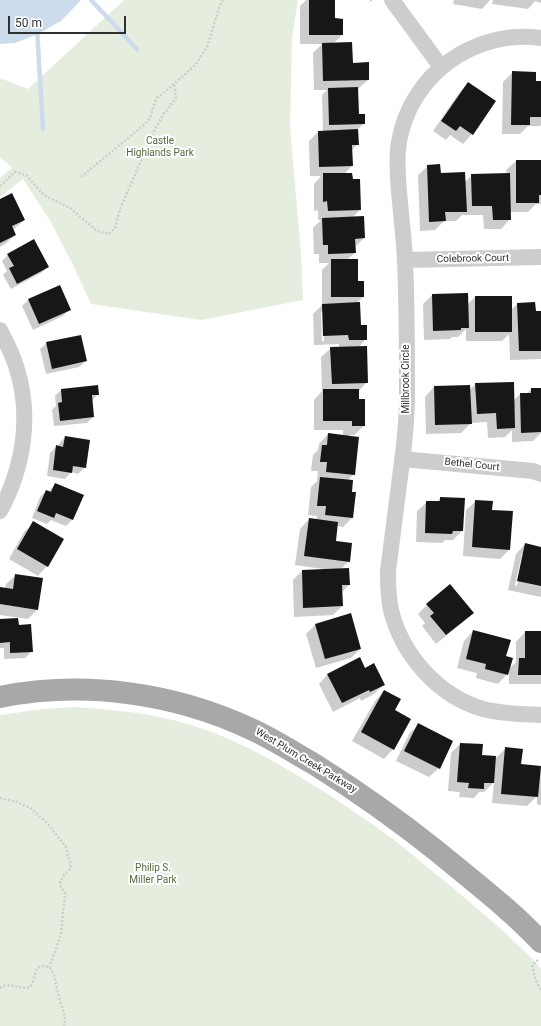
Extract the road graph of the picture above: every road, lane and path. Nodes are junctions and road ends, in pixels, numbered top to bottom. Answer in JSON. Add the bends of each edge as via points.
{"nodes":[{"id":1,"x":223,"y":0,"type":"edge"},
{"id":2,"x":392,"y":0,"type":"edge"},
{"id":3,"x":541,"y":38,"type":"edge"},
{"id":4,"x":442,"y":67,"type":"junction"},
{"id":5,"x":174,"y":84,"type":"junction"},
{"id":6,"x":81,"y":177,"type":"dead end"},
{"id":7,"x":0,"y":186,"type":"edge"},
{"id":8,"x":541,"y":257,"type":"edge"},
{"id":9,"x":405,"y":260,"type":"junction"},
{"id":10,"x":0,"y":330,"type":"edge"},
{"id":11,"x":402,"y":458,"type":"junction"},
{"id":12,"x":541,"y":474,"type":"edge"},
{"id":13,"x":0,"y":511,"type":"edge"},
{"id":14,"x":0,"y":697,"type":"edge"},
{"id":15,"x":541,"y":715,"type":"edge"},
{"id":16,"x":0,"y":798,"type":"edge"},
{"id":17,"x":541,"y":942,"type":"edge"},
{"id":18,"x":541,"y":958,"type":"edge"},
{"id":19,"x":49,"y":967,"type":"junction"},
{"id":20,"x":0,"y":988,"type":"edge"},
{"id":21,"x":541,"y":991,"type":"edge"},
{"id":22,"x":64,"y":1026,"type":"edge"}],
"edges":[{"from":1,"to":5,"type":"path","via":[[207,47],[196,64]]},
{"from":2,"to":4,"type":"street"},
{"from":3,"to":4,"type":"street","name":"Millbrook Circle","via":[[513,38],[474,46]]},
{"from":4,"to":9,"type":"street","name":"Millbrook Circle","via":[[418,95],[399,142],[397,160]]},
{"from":5,"to":6,"type":"path","via":[[155,102],[150,118],[145,124]]},
{"from":5,"to":7,"type":"path","via":[[176,98],[153,133],[120,208],[115,228],[109,234],[97,231],[70,208],[44,195],[26,175],[15,172]]},
{"from":8,"to":9,"type":"street","name":"Colebrook Court"},
{"from":9,"to":11,"type":"street","name":"Millbrook Circle","via":[[407,394]]},
{"from":10,"to":13,"type":"street","via":[[16,366],[25,416],[20,459]]},
{"from":11,"to":12,"type":"street","name":"Bethel Court","via":[[533,471]]},
{"from":11,"to":15,"type":"street","name":"Millbrook Circle","via":[[388,571],[388,590],[396,626],[404,644],[414,659],[441,688],[469,704],[484,709]]},
{"from":14,"to":17,"type":"main road","name":"West Plum Creek Parkway","via":[[41,691],[104,690],[182,703],[251,729],[347,785],[405,825],[485,890]]},
{"from":16,"to":19,"type":"path","via":[[32,809],[66,847],[71,864],[60,883],[65,893],[61,934]]},
{"from":18,"to":21,"type":"path","via":[[532,965],[534,978]]},
{"from":19,"to":20,"type":"path","via":[[41,966],[37,969],[30,987],[4,985]]},
{"from":19,"to":22,"type":"path","via":[[54,974],[65,1015]]}]}
